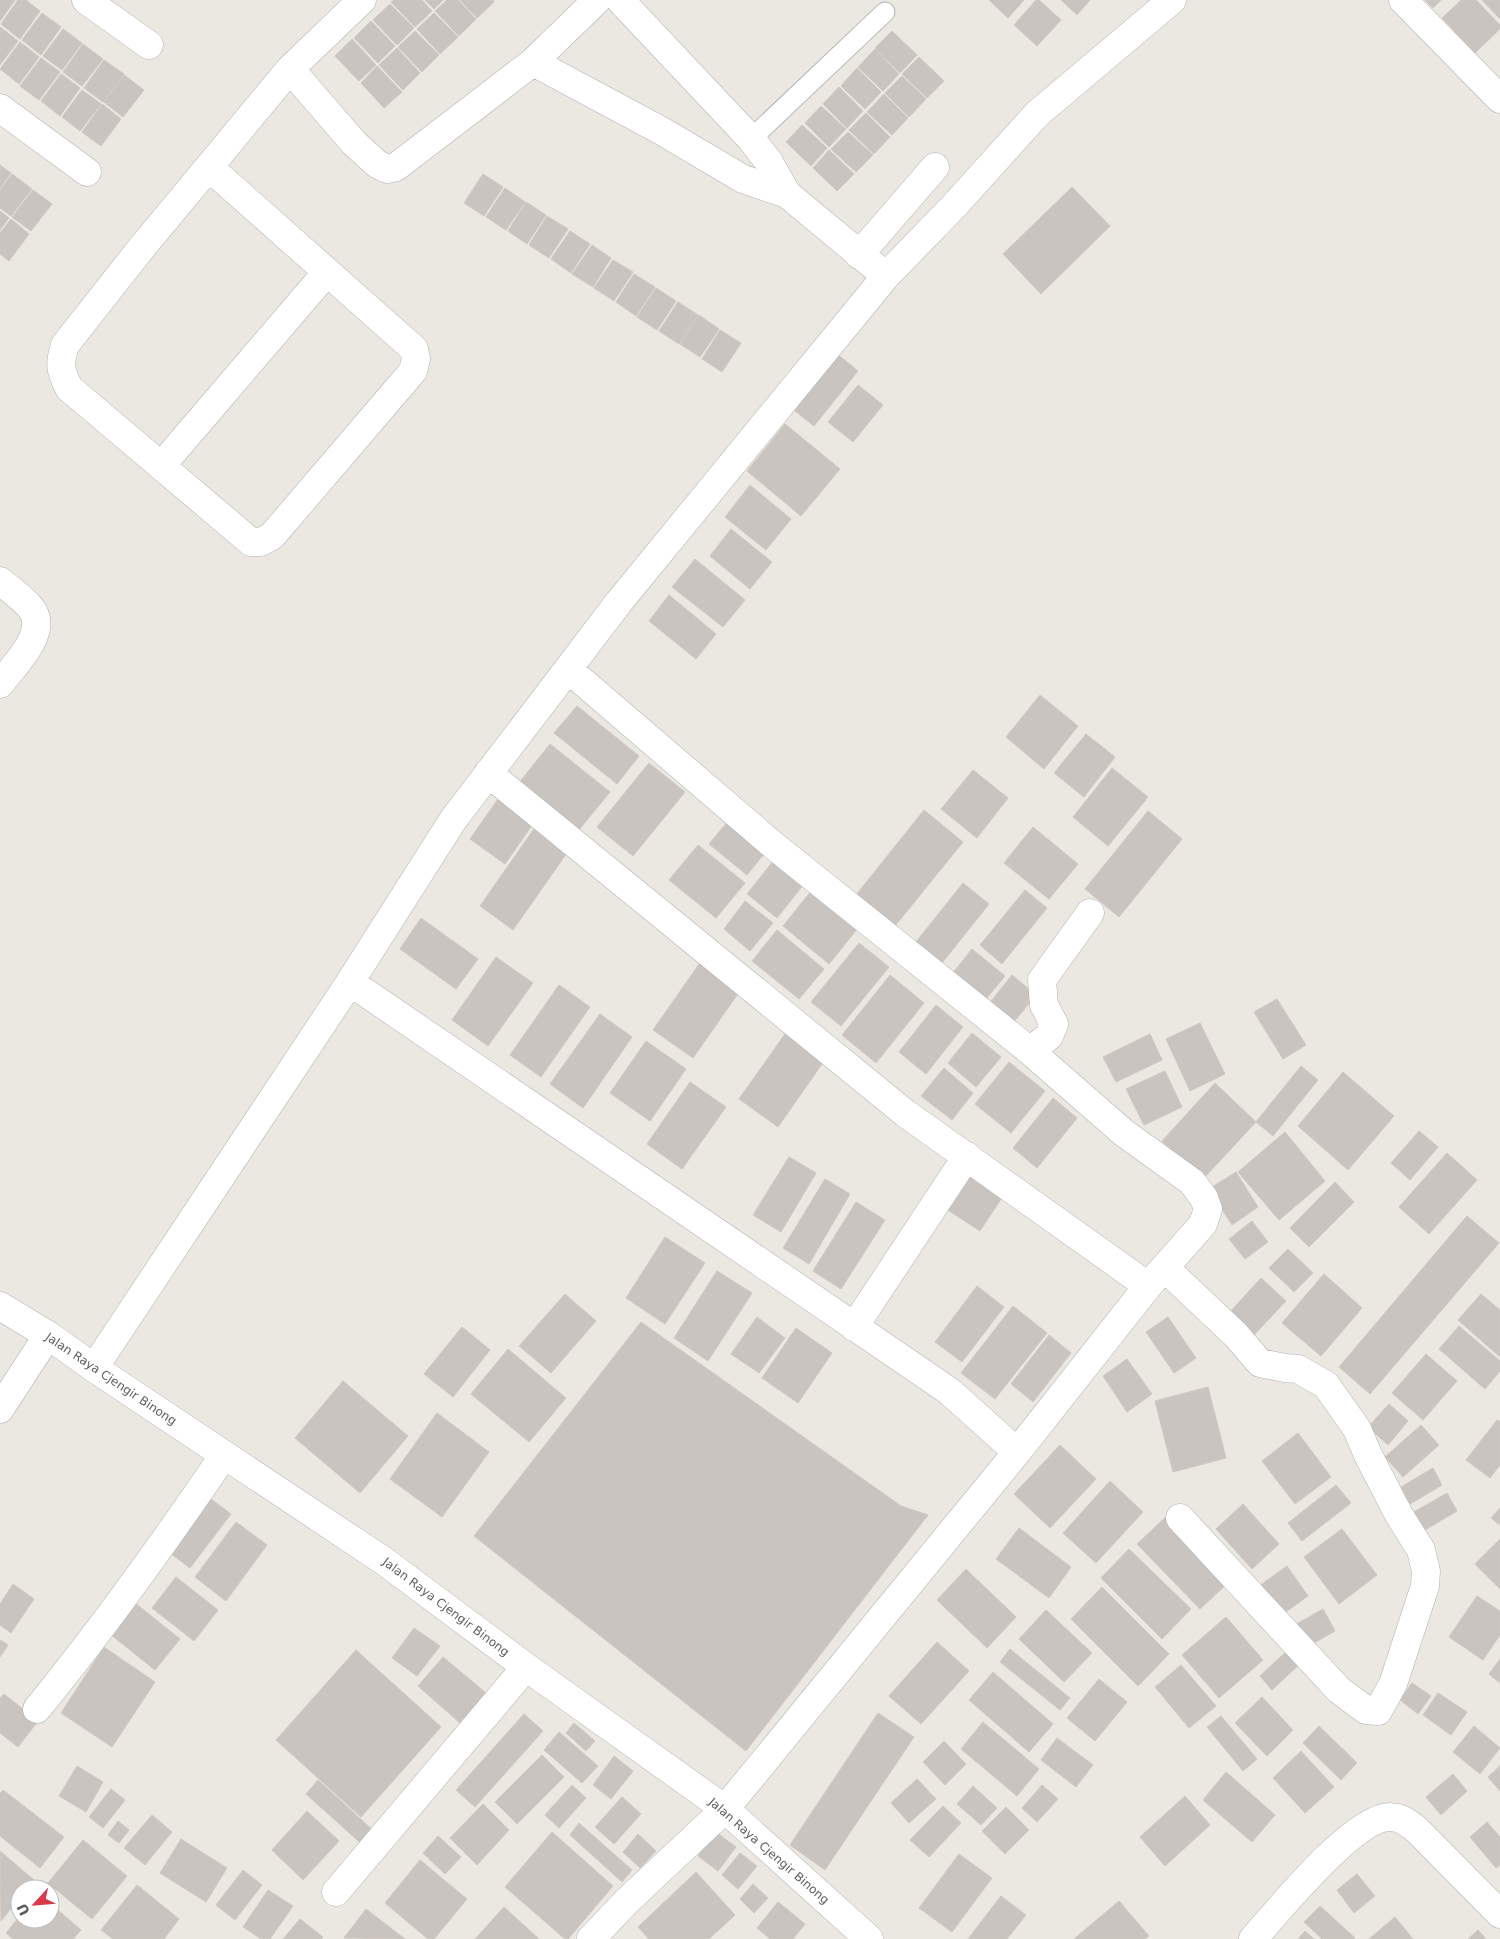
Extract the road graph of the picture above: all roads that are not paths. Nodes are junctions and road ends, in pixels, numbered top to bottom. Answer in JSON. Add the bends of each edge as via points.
{"nodes":[{"id":1,"x":86,"y":0,"type":"edge"},
{"id":2,"x":362,"y":0,"type":"edge"},
{"id":3,"x":597,"y":0,"type":"edge"},
{"id":4,"x":620,"y":0,"type":"edge"},
{"id":5,"x":1172,"y":0,"type":"edge"},
{"id":6,"x":1403,"y":0,"type":"edge"},
{"id":7,"x":885,"y":12,"type":"dead end"},
{"id":8,"x":149,"y":45,"type":"dead end"},
{"id":9,"x":534,"y":62,"type":"junction"},
{"id":10,"x":290,"y":70,"type":"junction"},
{"id":11,"x":1500,"y":99,"type":"edge"},
{"id":12,"x":0,"y":108,"type":"edge"},
{"id":13,"x":751,"y":139,"type":"junction"},
{"id":14,"x":935,"y":167,"type":"dead end"},
{"id":15,"x":210,"y":168,"type":"junction"},
{"id":16,"x":87,"y":172,"type":"dead end"},
{"id":17,"x":787,"y":194,"type":"junction"},
{"id":18,"x":859,"y":255,"type":"junction"},
{"id":19,"x":327,"y":272,"type":"junction"},
{"id":20,"x":886,"y":276,"type":"junction"},
{"id":21,"x":161,"y":466,"type":"junction"},
{"id":22,"x":0,"y":581,"type":"edge"},
{"id":23,"x":568,"y":669,"type":"junction"},
{"id":24,"x":0,"y":684,"type":"edge"},
{"id":25,"x":488,"y":773,"type":"junction"},
{"id":26,"x":1090,"y":913,"type":"dead end"},
{"id":27,"x":350,"y":982,"type":"junction"},
{"id":28,"x":1030,"y":1051,"type":"junction"},
{"id":29,"x":967,"y":1156,"type":"junction"},
{"id":30,"x":1156,"y":1277,"type":"junction"},
{"id":31,"x":0,"y":1306,"type":"edge"},
{"id":32,"x":854,"y":1327,"type":"junction"},
{"id":33,"x":48,"y":1335,"type":"junction"},
{"id":34,"x":94,"y":1368,"type":"junction"},
{"id":35,"x":0,"y":1409,"type":"edge"},
{"id":36,"x":1016,"y":1452,"type":"junction"},
{"id":37,"x":224,"y":1455,"type":"junction"},
{"id":38,"x":1180,"y":1518,"type":"dead end"},
{"id":39,"x":526,"y":1667,"type":"junction"},
{"id":40,"x":37,"y":1709,"type":"dead end"},
{"id":41,"x":725,"y":1809,"type":"junction"},
{"id":42,"x":336,"y":1892,"type":"dead end"},
{"id":43,"x":1500,"y":1914,"type":"edge"},
{"id":44,"x":591,"y":1939,"type":"edge"},
{"id":45,"x":869,"y":1939,"type":"edge"},
{"id":46,"x":1253,"y":1939,"type":"edge"}],
"edges":[{"from":1,"to":8,"type":"street"},
{"from":2,"to":10,"type":"street"},
{"from":3,"to":9,"type":"street"},
{"from":4,"to":13,"type":"street"},
{"from":5,"to":20,"type":"street","via":[[1037,114]]},
{"from":6,"to":11,"type":"street"},
{"from":7,"to":13,"type":"lane"},
{"from":9,"to":10,"type":"street","via":[[396,167],[387,169],[354,143]]},
{"from":9,"to":17,"type":"street","via":[[743,179]]},
{"from":10,"to":15,"type":"street"},
{"from":12,"to":16,"type":"street"},
{"from":13,"to":17,"type":"street"},
{"from":14,"to":18,"type":"street"},
{"from":15,"to":19,"type":"street"},
{"from":15,"to":21,"type":"street","via":[[139,251],[66,345],[60,360],[69,388]]},
{"from":17,"to":18,"type":"street"},
{"from":18,"to":20,"type":"street"},
{"from":19,"to":21,"type":"street"},
{"from":19,"to":21,"type":"street","via":[[414,349],[416,359],[413,371],[285,521],[272,536],[261,542],[251,542]]},
{"from":20,"to":23,"type":"street"},
{"from":22,"to":24,"type":"street","via":[[30,607],[35,616],[35,630],[31,644]]},
{"from":23,"to":25,"type":"street"},
{"from":23,"to":28,"type":"street","via":[[773,845]]},
{"from":25,"to":27,"type":"street","via":[[453,820]]},
{"from":25,"to":29,"type":"street","via":[[905,1112]]},
{"from":26,"to":28,"type":"street","via":[[1042,980],[1044,1005],[1054,1024],[1050,1036]]},
{"from":27,"to":32,"type":"street"},
{"from":27,"to":34,"type":"street"},
{"from":28,"to":30,"type":"street","via":[[1124,1133],[1192,1182],[1204,1198],[1208,1209],[1203,1224]]},
{"from":29,"to":30,"type":"street"},
{"from":29,"to":32,"type":"street"},
{"from":30,"to":36,"type":"street"},
{"from":30,"to":38,"type":"street","via":[[1236,1335],[1260,1363],[1298,1368],[1326,1385],[1357,1429],[1399,1515],[1421,1550],[1426,1571],[1425,1586],[1393,1684],[1378,1711],[1366,1710],[1339,1690]]},
{"from":31,"to":33,"type":"street","name":"Jalan Raya Cjengir Binong"},
{"from":32,"to":36,"type":"street","via":[[949,1392]]},
{"from":33,"to":34,"type":"street","name":"Jalan Raya Cjengir Binong"},
{"from":33,"to":35,"type":"street"},
{"from":34,"to":37,"type":"street","name":"Jalan Raya Cjengir Binong"},
{"from":36,"to":41,"type":"street"},
{"from":37,"to":39,"type":"street","name":"Jalan Raya Cjengir Binong","via":[[384,1561]]},
{"from":37,"to":40,"type":"street","via":[[99,1632]]},
{"from":39,"to":41,"type":"street","name":"Jalan Raya Cjengir Binong"},
{"from":39,"to":42,"type":"street"},
{"from":41,"to":44,"type":"street"},
{"from":41,"to":45,"type":"street","name":"Jalan Raya Cjengir Binong"},
{"from":43,"to":46,"type":"street","via":[[1418,1831],[1402,1820],[1390,1817],[1373,1821],[1342,1844]]}]}
